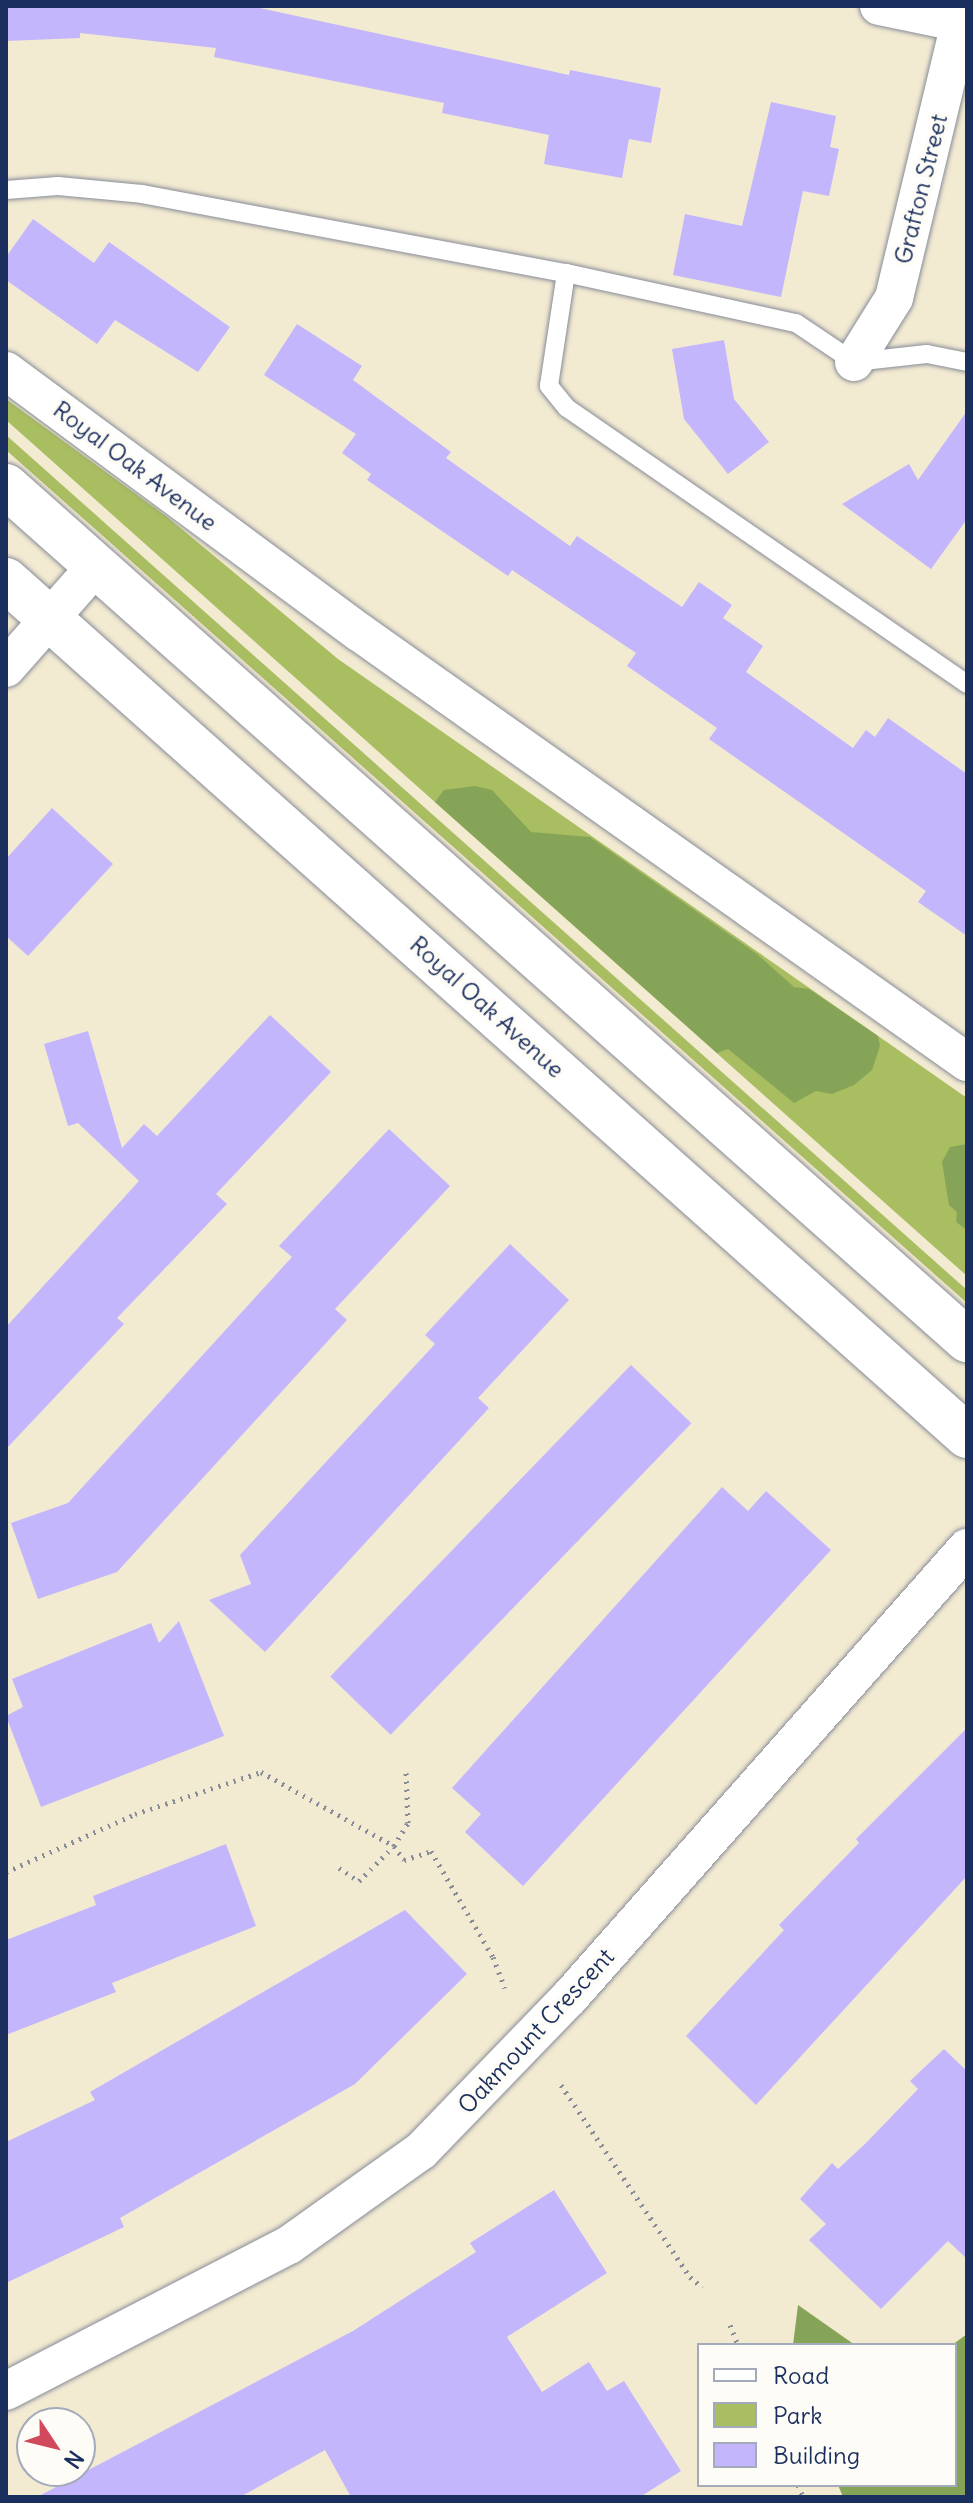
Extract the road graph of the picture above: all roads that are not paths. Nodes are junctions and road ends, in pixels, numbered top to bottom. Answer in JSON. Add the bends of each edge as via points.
{"nodes":[{"id":1,"x":879,"y":6,"type":"edge"},
{"id":2,"x":964,"y":18,"type":"edge"},
{"id":3,"x":6,"y":190,"type":"edge"},
{"id":4,"x":566,"y":273,"type":"junction"},
{"id":5,"x":854,"y":362,"type":"junction"},
{"id":6,"x":967,"y":362,"type":"edge"},
{"id":7,"x":6,"y":371,"type":"edge"},
{"id":8,"x":6,"y":486,"type":"edge"},
{"id":9,"x":96,"y":566,"type":"junction"},
{"id":10,"x":6,"y":580,"type":"edge"},
{"id":11,"x":50,"y":619,"type":"junction"},
{"id":12,"x":6,"y":668,"type":"edge"},
{"id":13,"x":967,"y":684,"type":"edge"},
{"id":14,"x":967,"y":1062,"type":"edge"},
{"id":15,"x":967,"y":1340,"type":"edge"},
{"id":16,"x":967,"y":1436,"type":"edge"},
{"id":17,"x":967,"y":1548,"type":"edge"},
{"id":18,"x":6,"y":2391,"type":"edge"}],
"edges":[{"from":1,"to":2,"type":"street"},
{"from":2,"to":5,"type":"street","name":"Grafton Street","via":[[894,298]]},
{"from":3,"to":4,"type":"lane","via":[[58,186],[142,194]]},
{"from":4,"to":5,"type":"lane","via":[[796,323]]},
{"from":4,"to":13,"type":"lane","via":[[549,386],[567,408]]},
{"from":5,"to":6,"type":"lane","via":[[927,354]]},
{"from":7,"to":14,"type":"street","name":"Royal Oak Avenue","via":[[359,632]]},
{"from":8,"to":9,"type":"main road"},
{"from":9,"to":11,"type":"street"},
{"from":9,"to":15,"type":"main road"},
{"from":10,"to":11,"type":"main road","name":"Royal Oak Avenue"},
{"from":11,"to":12,"type":"street"},
{"from":11,"to":16,"type":"main road","name":"Royal Oak Avenue"},
{"from":17,"to":18,"type":"street","name":"Oakmount Crescent","via":[[569,1998],[421,2151],[289,2245]]}]}
